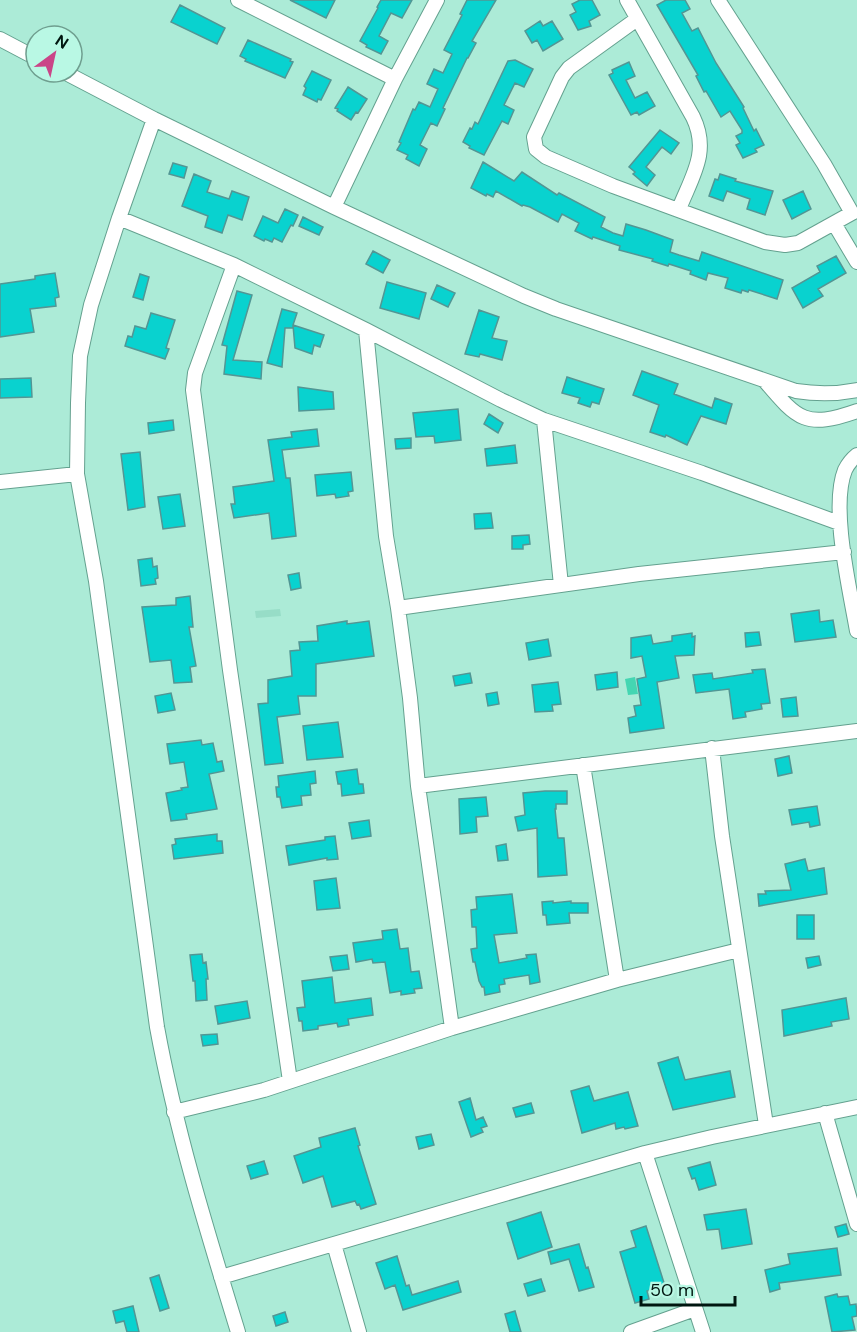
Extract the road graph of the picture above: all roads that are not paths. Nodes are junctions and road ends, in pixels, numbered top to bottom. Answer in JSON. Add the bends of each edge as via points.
{"nodes":[{"id":1,"x":238,"y":0,"type":"edge"},
{"id":2,"x":437,"y":0,"type":"edge"},
{"id":3,"x":627,"y":0,"type":"edge"},
{"id":4,"x":718,"y":0,"type":"edge"},
{"id":5,"x":637,"y":20,"type":"junction"},
{"id":6,"x":0,"y":39,"type":"edge"},
{"id":7,"x":24,"y":52,"type":"edge"},
{"id":8,"x":395,"y":79,"type":"junction"},
{"id":9,"x":84,"y":82,"type":"edge"},
{"id":10,"x":154,"y":119,"type":"junction"},
{"id":11,"x":334,"y":207,"type":"junction"},
{"id":12,"x":679,"y":209,"type":"junction"},
{"id":13,"x":855,"y":216,"type":"edge"},
{"id":14,"x":118,"y":218,"type":"junction"},
{"id":15,"x":835,"y":225,"type":"junction"},
{"id":16,"x":857,"y":262,"type":"edge"},
{"id":17,"x":234,"y":265,"type":"junction"},
{"id":18,"x":366,"y":330,"type":"junction"},
{"id":19,"x":764,"y":379,"type":"junction"},
{"id":20,"x":857,"y":390,"type":"edge"},
{"id":21,"x":842,"y":393,"type":"junction"},
{"id":22,"x":857,"y":411,"type":"edge"},
{"id":23,"x":544,"y":420,"type":"junction"},
{"id":24,"x":857,"y":455,"type":"edge"},
{"id":25,"x":77,"y":474,"type":"junction"},
{"id":26,"x":0,"y":482,"type":"edge"},
{"id":27,"x":839,"y":523,"type":"junction"},
{"id":28,"x":844,"y":552,"type":"junction"},
{"id":29,"x":561,"y":585,"type":"junction"},
{"id":30,"x":398,"y":608,"type":"junction"},
{"id":31,"x":857,"y":631,"type":"edge"},
{"id":32,"x":857,"y":731,"type":"edge"},
{"id":33,"x":712,"y":748,"type":"junction"},
{"id":34,"x":583,"y":765,"type":"junction"},
{"id":35,"x":418,"y":786,"type":"junction"},
{"id":36,"x":739,"y":950,"type":"junction"},
{"id":37,"x":617,"y":980,"type":"junction"},
{"id":38,"x":452,"y":1028,"type":"junction"},
{"id":39,"x":290,"y":1082,"type":"junction"},
{"id":40,"x":857,"y":1107,"type":"edge"},
{"id":41,"x":174,"y":1112,"type":"junction"},
{"id":42,"x":825,"y":1113,"type":"junction"},
{"id":43,"x":766,"y":1125,"type":"junction"},
{"id":44,"x":645,"y":1154,"type":"junction"},
{"id":45,"x":857,"y":1224,"type":"edge"},
{"id":46,"x":334,"y":1244,"type":"junction"},
{"id":47,"x":221,"y":1277,"type":"junction"},
{"id":48,"x":695,"y":1309,"type":"junction"},
{"id":49,"x":238,"y":1332,"type":"edge"},
{"id":50,"x":359,"y":1332,"type":"edge"},
{"id":51,"x":631,"y":1332,"type":"edge"},
{"id":52,"x":703,"y":1332,"type":"edge"}],
"edges":[{"from":1,"to":8,"type":"street"},
{"from":2,"to":8,"type":"street"},
{"from":3,"to":5,"type":"street"},
{"from":4,"to":13,"type":"street"},
{"from":5,"to":12,"type":"street","via":[[701,138],[701,153]]},
{"from":5,"to":12,"type":"street","via":[[569,68],[534,142],[546,157]]},
{"from":6,"to":7,"type":"street"},
{"from":8,"to":11,"type":"street"},
{"from":9,"to":10,"type":"street"},
{"from":10,"to":11,"type":"street"},
{"from":10,"to":14,"type":"street"},
{"from":11,"to":19,"type":"street","via":[[540,303]]},
{"from":12,"to":15,"type":"street","via":[[775,244],[798,243]]},
{"from":13,"to":15,"type":"street"},
{"from":14,"to":17,"type":"street"},
{"from":14,"to":25,"type":"street","via":[[80,356]]},
{"from":15,"to":16,"type":"street"},
{"from":17,"to":18,"type":"street"},
{"from":17,"to":39,"type":"street","via":[[195,373],[193,390]]},
{"from":18,"to":23,"type":"street"},
{"from":18,"to":30,"type":"street","via":[[386,536]]},
{"from":19,"to":21,"type":"street","via":[[803,392]]},
{"from":19,"to":22,"type":"street","via":[[798,416],[812,421]]},
{"from":20,"to":21,"type":"street"},
{"from":21,"to":22,"type":"street"},
{"from":23,"to":27,"type":"street"},
{"from":23,"to":29,"type":"street"},
{"from":24,"to":27,"type":"street","via":[[844,472]]},
{"from":25,"to":26,"type":"street"},
{"from":25,"to":41,"type":"street","via":[[96,581],[157,1027]]},
{"from":27,"to":28,"type":"street"},
{"from":28,"to":29,"type":"street"},
{"from":28,"to":31,"type":"street"},
{"from":29,"to":30,"type":"street"},
{"from":30,"to":35,"type":"street"},
{"from":32,"to":33,"type":"street"},
{"from":33,"to":34,"type":"street"},
{"from":33,"to":36,"type":"street"},
{"from":34,"to":35,"type":"street"},
{"from":34,"to":37,"type":"street"},
{"from":35,"to":38,"type":"street"},
{"from":36,"to":37,"type":"street"},
{"from":36,"to":43,"type":"street"},
{"from":37,"to":38,"type":"street"},
{"from":38,"to":39,"type":"street"},
{"from":39,"to":41,"type":"street"},
{"from":40,"to":42,"type":"street"},
{"from":41,"to":47,"type":"street"},
{"from":42,"to":43,"type":"street"},
{"from":42,"to":45,"type":"street"},
{"from":43,"to":44,"type":"street"},
{"from":44,"to":46,"type":"street"},
{"from":44,"to":48,"type":"street"},
{"from":46,"to":47,"type":"street"},
{"from":46,"to":50,"type":"street"},
{"from":47,"to":49,"type":"street"},
{"from":48,"to":51,"type":"street"},
{"from":48,"to":52,"type":"street"}]}
